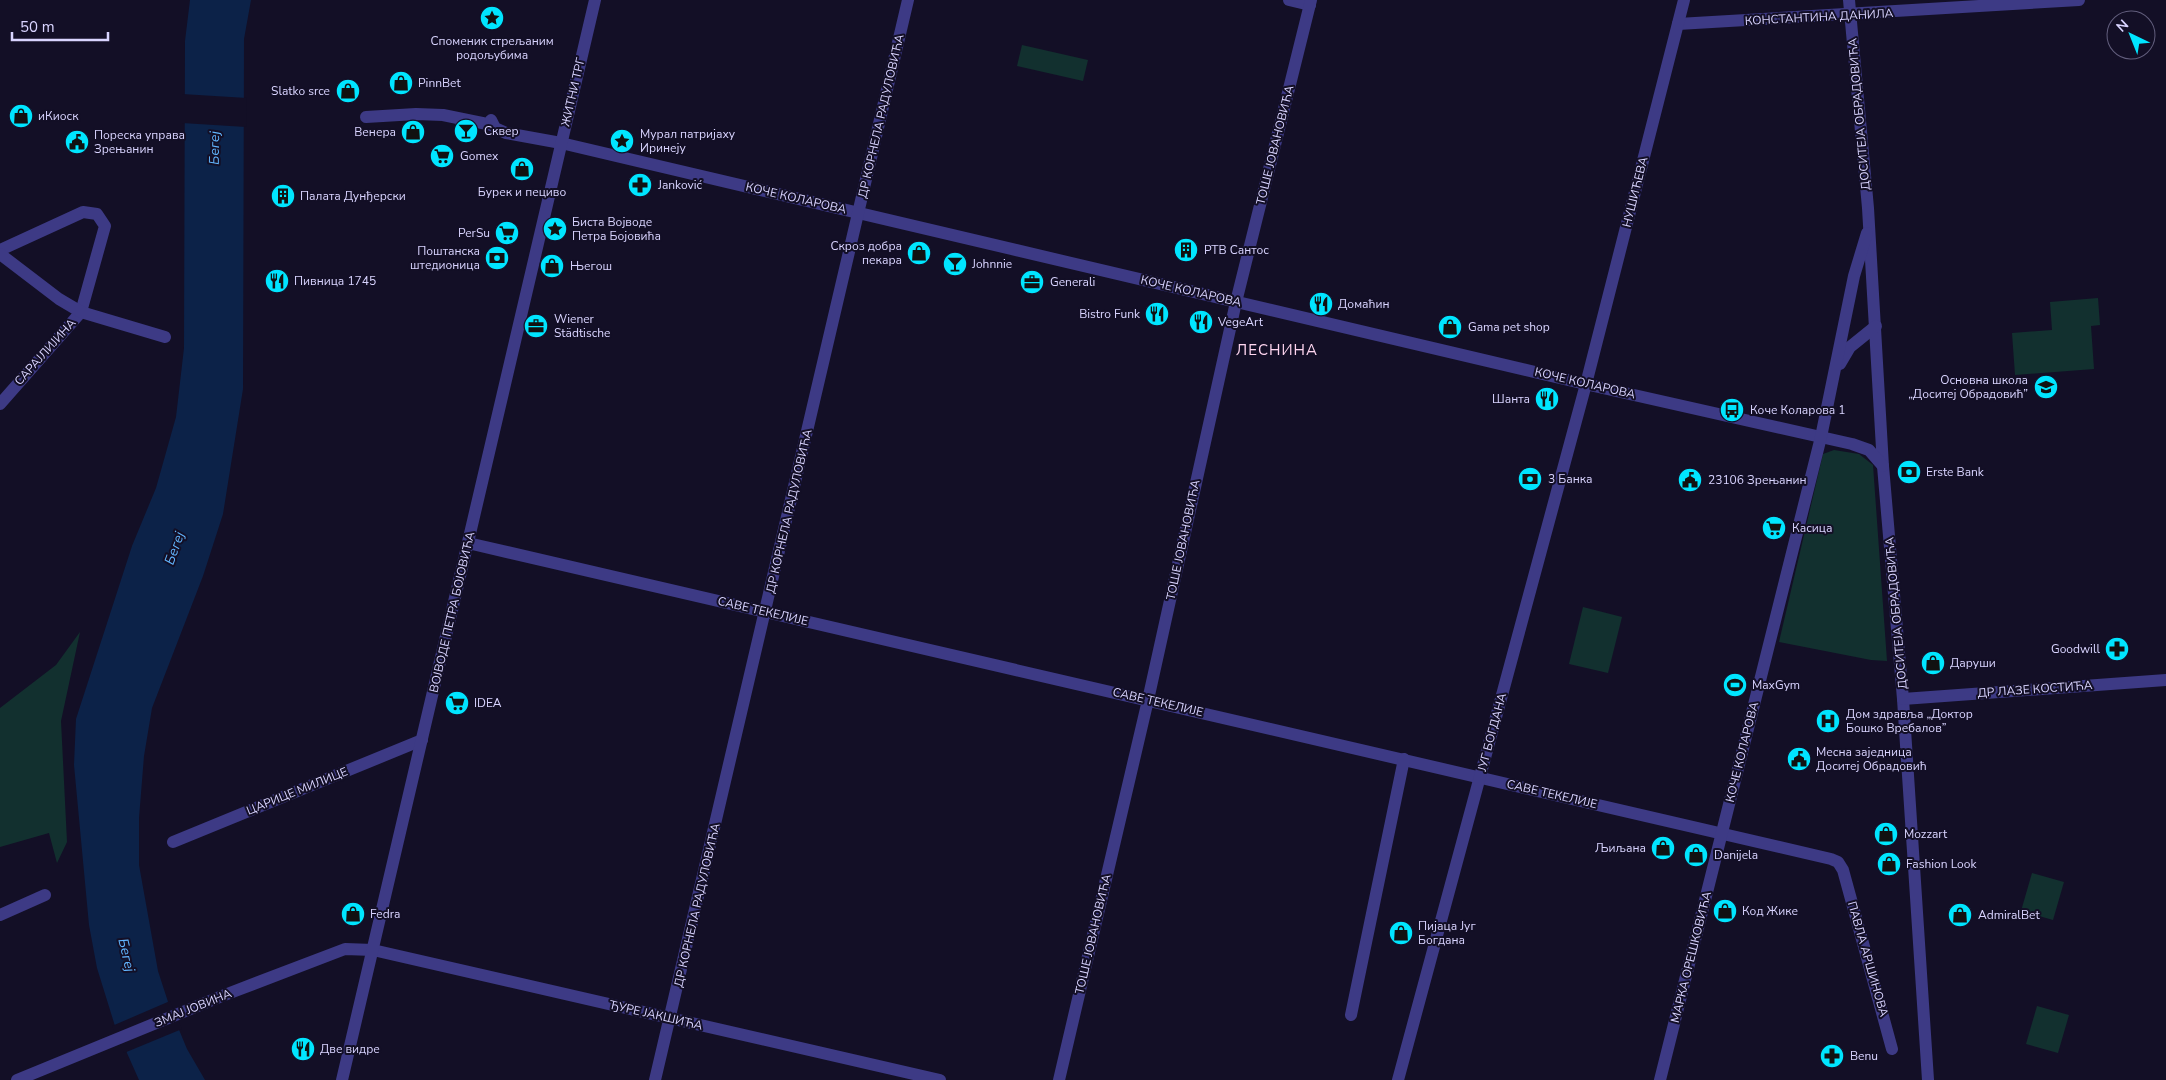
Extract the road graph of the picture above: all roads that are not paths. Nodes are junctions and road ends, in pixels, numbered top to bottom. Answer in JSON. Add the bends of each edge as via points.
{"nodes":[{"id":1,"x":594,"y":0,"type":"edge"},
{"id":2,"x":908,"y":0,"type":"edge"},
{"id":3,"x":1289,"y":0,"type":"edge"},
{"id":4,"x":1684,"y":0,"type":"edge"},
{"id":5,"x":1849,"y":0,"type":"edge"},
{"id":6,"x":2079,"y":0,"type":"edge"},
{"id":7,"x":1310,"y":2,"type":"edge"},
{"id":8,"x":1850,"y":16,"type":"junction"},
{"id":9,"x":1678,"y":24,"type":"junction"},
{"id":10,"x":366,"y":117,"type":"dead end"},
{"id":11,"x":561,"y":143,"type":"junction"},
{"id":12,"x":858,"y":213,"type":"junction"},
{"id":13,"x":1869,"y":229,"type":"junction"},
{"id":14,"x":0,"y":250,"type":"edge"},
{"id":15,"x":0,"y":254,"type":"edge"},
{"id":16,"x":1236,"y":302,"type":"junction"},
{"id":17,"x":81,"y":312,"type":"junction"},
{"id":18,"x":1876,"y":326,"type":"junction"},
{"id":19,"x":165,"y":337,"type":"dead end"},
{"id":20,"x":1834,"y":375,"type":"junction"},
{"id":21,"x":1586,"y":384,"type":"junction"},
{"id":22,"x":0,"y":404,"type":"edge"},
{"id":23,"x":1821,"y":437,"type":"junction"},
{"id":24,"x":1883,"y":466,"type":"junction"},
{"id":25,"x":468,"y":543,"type":"junction"},
{"id":26,"x":765,"y":612,"type":"junction"},
{"id":27,"x":2166,"y":680,"type":"edge"},
{"id":28,"x":1903,"y":699,"type":"junction"},
{"id":29,"x":1148,"y":700,"type":"junction"},
{"id":30,"x":422,"y":740,"type":"junction"},
{"id":31,"x":1404,"y":759,"type":"junction"},
{"id":32,"x":1480,"y":777,"type":"junction"},
{"id":33,"x":1722,"y":833,"type":"junction"},
{"id":34,"x":173,"y":842,"type":"dead end"},
{"id":35,"x":1843,"y":870,"type":"joint"},
{"id":36,"x":45,"y":896,"type":"dead end"},
{"id":37,"x":0,"y":915,"type":"edge"},
{"id":38,"x":373,"y":950,"type":"junction"},
{"id":39,"x":1351,"y":1015,"type":"dead end"},
{"id":40,"x":670,"y":1017,"type":"junction"},
{"id":41,"x":1892,"y":1049,"type":"dead end"},
{"id":42,"x":17,"y":1080,"type":"edge"},
{"id":43,"x":342,"y":1080,"type":"edge"},
{"id":44,"x":655,"y":1080,"type":"edge"},
{"id":45,"x":940,"y":1080,"type":"edge"},
{"id":46,"x":1059,"y":1080,"type":"edge"},
{"id":47,"x":1398,"y":1080,"type":"edge"},
{"id":48,"x":1660,"y":1080,"type":"edge"},
{"id":49,"x":1928,"y":1080,"type":"edge"}],
"edges":[{"from":1,"to":11,"type":"street","name":"ЖИТНИ ТРГ"},
{"from":2,"to":12,"type":"street","name":"ДР КОРНЕЛА РАДУЛОВИЋА"},
{"from":3,"to":7,"type":"street"},
{"from":4,"to":9,"type":"street","name":"НУШИЋЕВА"},
{"from":5,"to":8,"type":"street","name":"ДОСИТЕЈА ОБРАДОВИЋА"},
{"from":6,"to":8,"type":"street","name":"КОНСТАНТИНА ДАНИЛА"},
{"from":7,"to":16,"type":"street","name":"ТОШЕ ЈОВАНОВИЋА"},
{"from":8,"to":9,"type":"street","name":"КОНСТАНТИНА ДАНИЛА"},
{"from":8,"to":13,"type":"street","name":"ДОСИТЕЈА ОБРАДОВИЋА"},
{"from":9,"to":21,"type":"street","name":"НУШИЋЕВА"},
{"from":10,"to":11,"type":"street","name":"ЖИТНИ ТРГ","via":[[443,115],[492,122],[498,130],[506,133]]},
{"from":11,"to":12,"type":"street","name":"КОЧЕ КОЛАРОВА"},
{"from":11,"to":25,"type":"street","name":"ВОЈВОДЕ ПЕТРА БОЈОВИЋА"},
{"from":12,"to":16,"type":"street","name":"КОЧЕ КОЛАРОВА"},
{"from":12,"to":26,"type":"street","name":"ДР КОРНЕЛА РАДУЛОВИЋА"},
{"from":13,"to":18,"type":"street","name":"ДОСИТЕЈА ОБРАДОВИЋА"},
{"from":13,"to":20,"type":"street","name":"ДОСИТЕЈА ОБРАДОВИЋА","via":[[1854,276]]},
{"from":14,"to":17,"type":"street","name":"САРАЈЛИЈИНА","via":[[83,212],[97,214],[105,226]]},
{"from":15,"to":17,"type":"street","via":[[58,299]]},
{"from":16,"to":21,"type":"street","name":"КОЧЕ КОЛАРОВА"},
{"from":16,"to":29,"type":"street","name":"ТОШЕ ЈОВАНОВИЋА"},
{"from":17,"to":19,"type":"street"},
{"from":17,"to":22,"type":"street","name":"САРАЈЛИЈИНА"},
{"from":18,"to":20,"type":"street","via":[[1850,347]]},
{"from":18,"to":24,"type":"street","name":"ДОСИТЕЈА ОБРАДОВИЋА"},
{"from":20,"to":23,"type":"street","name":"КОЧЕ КОЛАРОВА"},
{"from":21,"to":23,"type":"street","name":"КОЧЕ КОЛАРОВА"},
{"from":21,"to":32,"type":"street","name":"ЈУГ БОГДАНА"},
{"from":23,"to":24,"type":"street","name":"КОЧЕ КОЛАРОВА","via":[[1861,446]]},
{"from":23,"to":33,"type":"street","name":"КОЧЕ КОЛАРОВА"},
{"from":24,"to":28,"type":"street","name":"ДОСИТЕЈА ОБРАДОВИЋА"},
{"from":25,"to":26,"type":"street","name":"САВЕ ТЕКЕЛИЈЕ"},
{"from":25,"to":30,"type":"street","name":"ВОЈВОДЕ ПЕТРА БОЈОВИЋА"},
{"from":26,"to":29,"type":"street","name":"САВЕ ТЕКЕЛИЈЕ"},
{"from":26,"to":40,"type":"street","name":"ДР КОРНЕЛА РАДУЛОВИЋА"},
{"from":27,"to":28,"type":"street","name":"ДР ЛАЗЕ КОСТИЋА"},
{"from":28,"to":49,"type":"street","name":"ДОСИТЕЈА ОБРАДОВИЋА"},
{"from":29,"to":31,"type":"street","name":"САВЕ ТЕКЕЛИЈЕ"},
{"from":29,"to":46,"type":"street","name":"ТОШЕ ЈОВАНОВИЋА"},
{"from":30,"to":34,"type":"street","name":"ЦАРИЦЕ МИЛИЦЕ"},
{"from":30,"to":38,"type":"street","name":"ВОЈВОДЕ ПЕТРА БОЈОВИЋА"},
{"from":31,"to":32,"type":"street","name":"САВЕ ТЕКЕЛИЈЕ"},
{"from":31,"to":39,"type":"street"},
{"from":32,"to":33,"type":"street","name":"САВЕ ТЕКЕЛИЈЕ"},
{"from":32,"to":47,"type":"street","name":"ЈУГ БОГДАНА"},
{"from":33,"to":35,"type":"street","name":"САВЕ ТЕКЕЛИЈЕ","via":[[1831,859],[1838,862]]},
{"from":33,"to":48,"type":"street","name":"МАРКА ОРЕШКОВИЋА"},
{"from":35,"to":41,"type":"street","name":"ПАВЛА АРШИНОВА"},
{"from":36,"to":37,"type":"street"},
{"from":38,"to":40,"type":"street","name":"ЂУРЕ ЈАКШИЋА"},
{"from":38,"to":42,"type":"street","name":"ЗМАЈ ЈОВИНА","via":[[345,949]]},
{"from":38,"to":43,"type":"street","name":"ВОЈВОДЕ ПЕТРА БОЈОВИЋА"},
{"from":40,"to":44,"type":"street","name":"ДР КОРНЕЛА РАДУЛОВИЋА"},
{"from":40,"to":45,"type":"street","name":"ЂУРЕ ЈАКШИЋА"}]}
